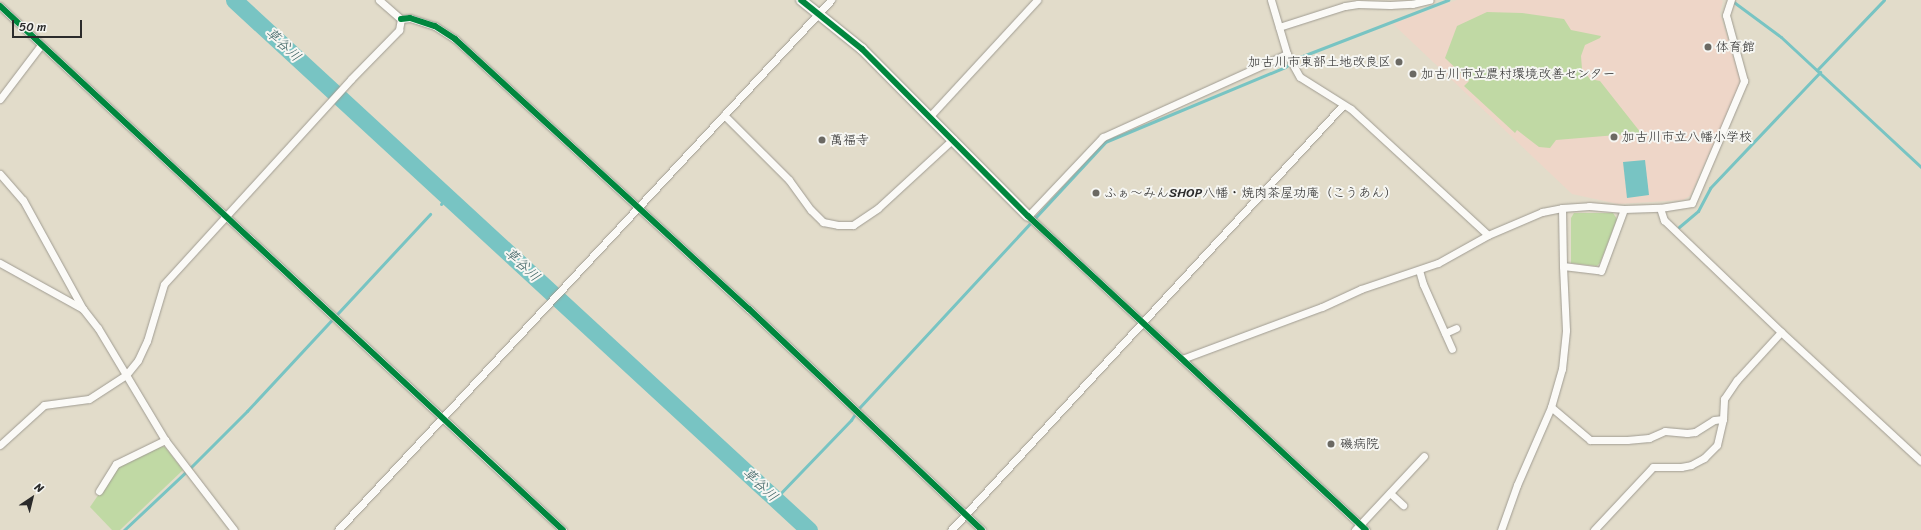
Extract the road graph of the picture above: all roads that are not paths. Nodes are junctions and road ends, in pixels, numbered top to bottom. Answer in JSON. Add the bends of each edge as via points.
{"nodes":[{"id":1,"x":380,"y":0,"type":"edge"},
{"id":2,"x":801,"y":0,"type":"edge"},
{"id":3,"x":832,"y":0,"type":"edge"},
{"id":4,"x":1037,"y":0,"type":"edge"},
{"id":5,"x":1271,"y":0,"type":"edge"},
{"id":6,"x":1430,"y":0,"type":"edge"},
{"id":7,"x":1729,"y":3,"type":"edge"},
{"id":8,"x":0,"y":6,"type":"edge"},
{"id":9,"x":819,"y":14,"type":"junction"},
{"id":10,"x":401,"y":19,"type":"junction"},
{"id":11,"x":1279,"y":27,"type":"junction"},
{"id":12,"x":41,"y":45,"type":"junction"},
{"id":13,"x":1287,"y":54,"type":"junction"},
{"id":14,"x":0,"y":99,"type":"edge"},
{"id":15,"x":1343,"y":105,"type":"junction"},
{"id":16,"x":724,"y":116,"type":"junction"},
{"id":17,"x":930,"y":116,"type":"junction"},
{"id":18,"x":953,"y":139,"type":"junction"},
{"id":19,"x":0,"y":174,"type":"edge"},
{"id":20,"x":639,"y":208,"type":"junction"},
{"id":21,"x":1562,"y":208,"type":"junction"},
{"id":22,"x":1660,"y":208,"type":"junction"},
{"id":23,"x":1624,"y":209,"type":"junction"},
{"id":24,"x":1028,"y":216,"type":"junction"},
{"id":25,"x":226,"y":217,"type":"junction"},
{"id":26,"x":1488,"y":235,"type":"junction"},
{"id":27,"x":0,"y":263,"type":"edge"},
{"id":28,"x":1563,"y":266,"type":"junction"},
{"id":29,"x":1419,"y":270,"type":"junction"},
{"id":30,"x":83,"y":309,"type":"junction"},
{"id":31,"x":1142,"y":323,"type":"junction"},
{"id":32,"x":1456,"y":328,"type":"dead end"},
{"id":33,"x":1780,"y":332,"type":"junction"},
{"id":34,"x":1445,"y":333,"type":"junction"},
{"id":35,"x":1452,"y":349,"type":"dead end"},
{"id":36,"x":1182,"y":359,"type":"junction"},
{"id":37,"x":126,"y":375,"type":"junction"},
{"id":38,"x":1551,"y":407,"type":"junction"},
{"id":39,"x":442,"y":417,"type":"junction"},
{"id":40,"x":1723,"y":419,"type":"junction"},
{"id":41,"x":165,"y":440,"type":"junction"},
{"id":42,"x":0,"y":445,"type":"edge"},
{"id":43,"x":1424,"y":456,"type":"dead end"},
{"id":44,"x":1921,"y":461,"type":"edge"},
{"id":45,"x":98,"y":491,"type":"dead end"},
{"id":46,"x":1390,"y":493,"type":"junction"},
{"id":47,"x":1403,"y":505,"type":"dead end"},
{"id":48,"x":966,"y":514,"type":"junction"},
{"id":49,"x":1357,"y":527,"type":"edge"},
{"id":50,"x":234,"y":530,"type":"edge"},
{"id":51,"x":338,"y":530,"type":"edge"},
{"id":52,"x":563,"y":530,"type":"edge"},
{"id":53,"x":951,"y":530,"type":"edge"},
{"id":54,"x":982,"y":530,"type":"edge"},
{"id":55,"x":1366,"y":530,"type":"edge"},
{"id":56,"x":1501,"y":530,"type":"edge"},
{"id":57,"x":1594,"y":530,"type":"edge"}],
"edges":[{"from":1,"to":10,"type":"street"},
{"from":2,"to":9,"type":"street"},
{"from":3,"to":9,"type":"street"},
{"from":4,"to":17,"type":"street"},
{"from":5,"to":11,"type":"street"},
{"from":6,"to":11,"type":"street","via":[[1412,4],[1351,5]]},
{"from":7,"to":22,"type":"street","via":[[1726,15],[1744,81],[1692,203]]},
{"from":8,"to":12,"type":"street"},
{"from":9,"to":16,"type":"street"},
{"from":9,"to":17,"type":"street","via":[[862,49]]},
{"from":10,"to":20,"type":"street","via":[[410,18],[435,26],[455,39]]},
{"from":10,"to":25,"type":"street","via":[[399,30]]},
{"from":11,"to":13,"type":"street"},
{"from":12,"to":14,"type":"street"},
{"from":12,"to":25,"type":"street"},
{"from":13,"to":15,"type":"street","via":[[1300,77]]},
{"from":13,"to":24,"type":"street","via":[[1103,137]]},
{"from":15,"to":26,"type":"street","via":[[1351,109],[1396,149]]},
{"from":15,"to":31,"type":"street"},
{"from":16,"to":18,"type":"street","via":[[789,180],[823,222],[838,225],[853,226],[878,208]]},
{"from":16,"to":20,"type":"street"},
{"from":17,"to":18,"type":"street"},
{"from":18,"to":24,"type":"street"},
{"from":19,"to":30,"type":"street","via":[[23,200]]},
{"from":20,"to":39,"type":"street"},
{"from":20,"to":48,"type":"street"},
{"from":21,"to":23,"type":"street","via":[[1589,206]]},
{"from":21,"to":26,"type":"street","via":[[1542,212]]},
{"from":21,"to":28,"type":"street"},
{"from":22,"to":23,"type":"street"},
{"from":22,"to":33,"type":"street","via":[[1664,220]]},
{"from":23,"to":28,"type":"street","via":[[1601,271]]},
{"from":24,"to":31,"type":"street"},
{"from":25,"to":37,"type":"street","via":[[164,284],[147,341],[138,360]]},
{"from":25,"to":39,"type":"street"},
{"from":26,"to":29,"type":"street","via":[[1438,263]]},
{"from":27,"to":30,"type":"street"},
{"from":28,"to":38,"type":"street","via":[[1566,330],[1562,368]]},
{"from":29,"to":34,"type":"street"},
{"from":29,"to":36,"type":"street","via":[[1361,289],[1322,307]]},
{"from":30,"to":37,"type":"street","via":[[98,328]]},
{"from":31,"to":36,"type":"street"},
{"from":31,"to":48,"type":"street"},
{"from":32,"to":34,"type":"street"},
{"from":33,"to":40,"type":"street","via":[[1737,380],[1724,399]]},
{"from":33,"to":44,"type":"street"},
{"from":34,"to":35,"type":"street"},
{"from":36,"to":49,"type":"street"},
{"from":37,"to":41,"type":"street"},
{"from":37,"to":42,"type":"street","via":[[89,398],[44,405]]},
{"from":38,"to":40,"type":"street","via":[[1590,440],[1650,438],[1665,430],[1687,434],[1714,420]]},
{"from":38,"to":56,"type":"street","via":[[1517,485]]},
{"from":39,"to":51,"type":"street"},
{"from":39,"to":52,"type":"street"},
{"from":40,"to":57,"type":"street","via":[[1717,445],[1704,458],[1681,467],[1653,467]]},
{"from":41,"to":45,"type":"street","via":[[116,464]]},
{"from":41,"to":50,"type":"street"},
{"from":43,"to":46,"type":"street"},
{"from":46,"to":47,"type":"street"},
{"from":46,"to":49,"type":"street"},
{"from":48,"to":53,"type":"street"},
{"from":48,"to":54,"type":"street"},
{"from":49,"to":55,"type":"street"}]}
